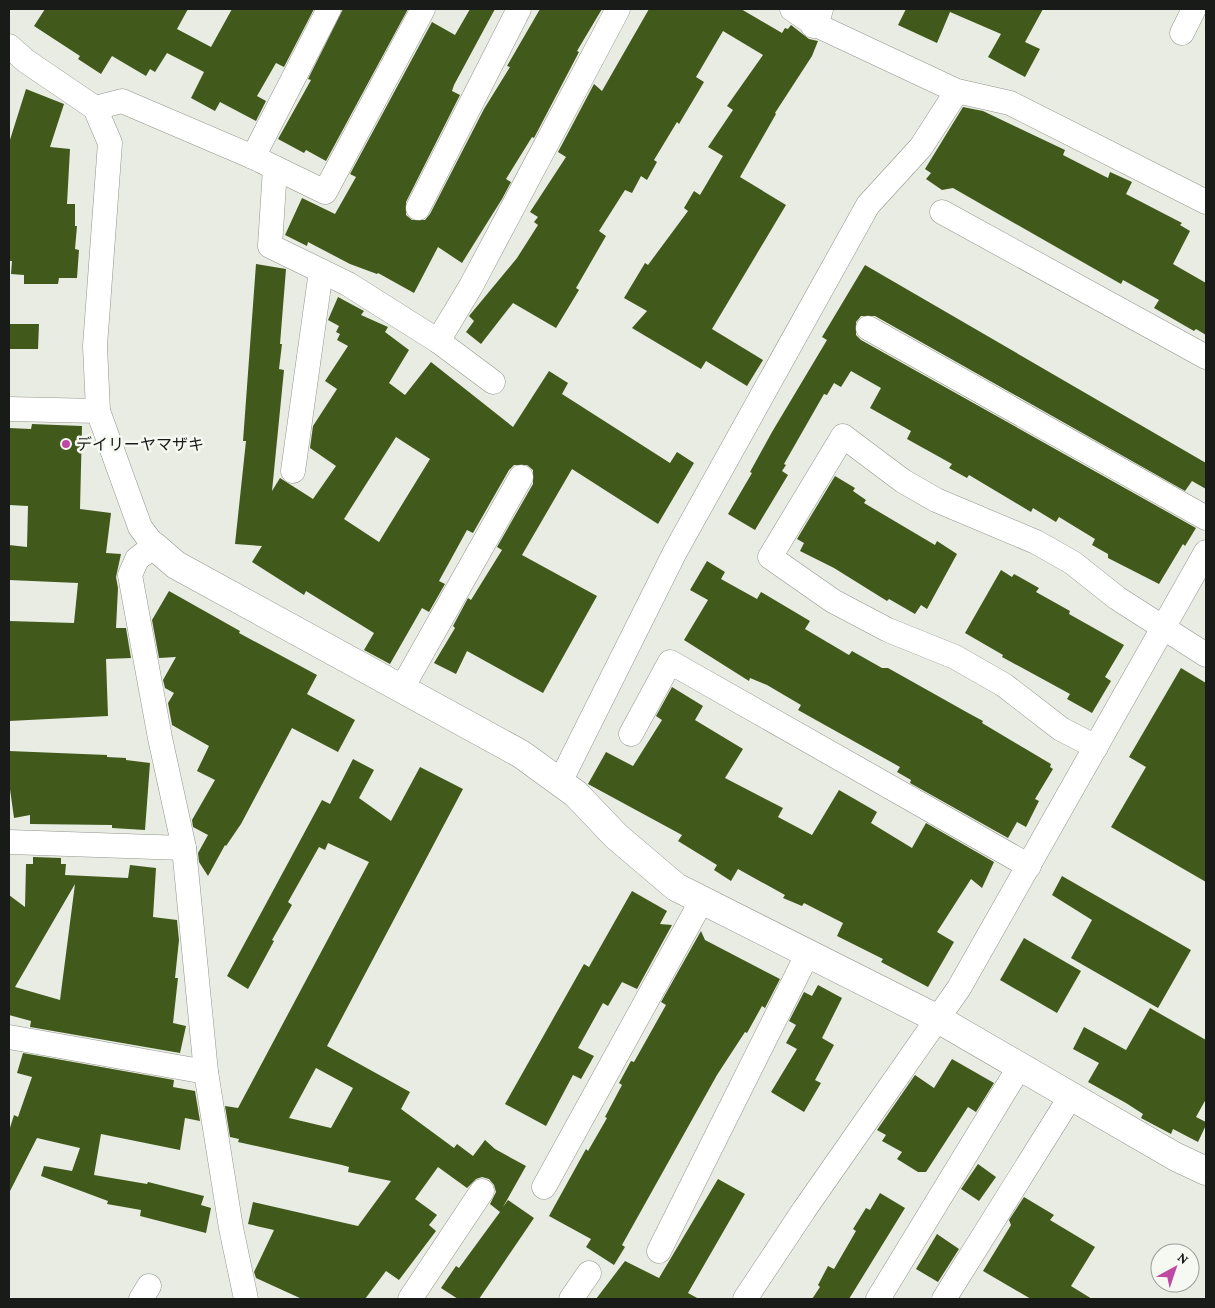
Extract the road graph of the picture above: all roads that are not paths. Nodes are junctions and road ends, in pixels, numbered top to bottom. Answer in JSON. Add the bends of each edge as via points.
{"nodes":[{"id":1,"x":329,"y":9,"type":"edge"},
{"id":2,"x":423,"y":9,"type":"edge"},
{"id":3,"x":519,"y":9,"type":"edge"},
{"id":4,"x":618,"y":9,"type":"edge"},
{"id":5,"x":1194,"y":9,"type":"edge"},
{"id":6,"x":808,"y":14,"type":"edge"},
{"id":7,"x":1182,"y":33,"type":"dead end"},
{"id":8,"x":9,"y":46,"type":"edge"},
{"id":9,"x":957,"y":91,"type":"junction"},
{"id":10,"x":94,"y":108,"type":"junction"},
{"id":11,"x":253,"y":157,"type":"junction"},
{"id":12,"x":276,"y":168,"type":"junction"},
{"id":13,"x":1206,"y":202,"type":"edge"},
{"id":14,"x":418,"y":208,"type":"dead end"},
{"id":15,"x":942,"y":212,"type":"dead end"},
{"id":16,"x":321,"y":271,"type":"junction"},
{"id":17,"x":868,"y":328,"type":"dead end"},
{"id":18,"x":438,"y":341,"type":"junction"},
{"id":19,"x":1206,"y":357,"type":"edge"},
{"id":20,"x":493,"y":382,"type":"dead end"},
{"id":21,"x":9,"y":408,"type":"edge"},
{"id":22,"x":98,"y":411,"type":"junction"},
{"id":23,"x":293,"y":471,"type":"dead end"},
{"id":24,"x":521,"y":477,"type":"dead end"},
{"id":25,"x":1206,"y":518,"type":"edge"},
{"id":26,"x":154,"y":546,"type":"junction"},
{"id":27,"x":1203,"y":568,"type":"edge"},
{"id":28,"x":1163,"y":628,"type":"junction"},
{"id":29,"x":1206,"y":655,"type":"edge"},
{"id":30,"x":402,"y":688,"type":"junction"},
{"id":31,"x":631,"y":734,"type":"dead end"},
{"id":32,"x":1096,"y":747,"type":"junction"},
{"id":33,"x":560,"y":782,"type":"junction"},
{"id":34,"x":9,"y":842,"type":"edge"},
{"id":35,"x":184,"y":848,"type":"junction"},
{"id":36,"x":1029,"y":866,"type":"junction"},
{"id":37,"x":702,"y":900,"type":"junction"},
{"id":38,"x":808,"y":953,"type":"junction"},
{"id":39,"x":938,"y":1020,"type":"junction"},
{"id":40,"x":9,"y":1037,"type":"edge"},
{"id":41,"x":1020,"y":1066,"type":"junction"},
{"id":42,"x":206,"y":1072,"type":"junction"},
{"id":43,"x":1071,"y":1096,"type":"junction"},
{"id":44,"x":1206,"y":1171,"type":"edge"},
{"id":45,"x":544,"y":1187,"type":"dead end"},
{"id":46,"x":482,"y":1191,"type":"dead end"},
{"id":47,"x":659,"y":1251,"type":"dead end"},
{"id":48,"x":589,"y":1273,"type":"dead end"},
{"id":49,"x":246,"y":1299,"type":"edge"},
{"id":50,"x":410,"y":1299,"type":"edge"},
{"id":51,"x":572,"y":1299,"type":"edge"},
{"id":52,"x":745,"y":1299,"type":"edge"},
{"id":53,"x":878,"y":1299,"type":"edge"},
{"id":54,"x":944,"y":1299,"type":"edge"}],
"edges":[{"from":1,"to":11,"type":"street"},
{"from":2,"to":12,"type":"street","via":[[325,192]]},
{"from":3,"to":14,"type":"street"},
{"from":4,"to":18,"type":"street","via":[[471,286]]},
{"from":5,"to":7,"type":"street"},
{"from":6,"to":9,"type":"street"},
{"from":8,"to":10,"type":"street"},
{"from":9,"to":13,"type":"street","via":[[1010,103]]},
{"from":9,"to":33,"type":"street","via":[[921,147],[868,205],[676,552]]},
{"from":10,"to":11,"type":"street","via":[[122,101]]},
{"from":10,"to":22,"type":"street","via":[[110,143],[96,346]]},
{"from":11,"to":12,"type":"street"},
{"from":12,"to":16,"type":"street","via":[[270,246]]},
{"from":15,"to":19,"type":"street"},
{"from":16,"to":18,"type":"street","via":[[348,284]]},
{"from":16,"to":23,"type":"street"},
{"from":17,"to":25,"type":"street"},
{"from":18,"to":20,"type":"street"},
{"from":21,"to":22,"type":"street"},
{"from":22,"to":26,"type":"street","via":[[140,527]]},
{"from":24,"to":30,"type":"street"},
{"from":26,"to":30,"type":"street","via":[[176,565]]},
{"from":26,"to":35,"type":"street","via":[[137,559],[130,574]]},
{"from":27,"to":28,"type":"street"},
{"from":28,"to":29,"type":"street"},
{"from":28,"to":32,"type":"street"},
{"from":28,"to":32,"type":"street","via":[[1117,598],[1073,563],[1036,542],[936,500],[903,481],[843,436],[770,557],[833,601],[888,630],[955,657],[996,680],[1061,729]]},
{"from":30,"to":33,"type":"street","via":[[521,754]]},
{"from":31,"to":36,"type":"street","via":[[670,662]]},
{"from":32,"to":36,"type":"street"},
{"from":33,"to":37,"type":"street","via":[[676,887]]},
{"from":34,"to":35,"type":"street"},
{"from":35,"to":42,"type":"street"},
{"from":36,"to":39,"type":"street"},
{"from":37,"to":38,"type":"street"},
{"from":37,"to":45,"type":"street"},
{"from":38,"to":39,"type":"street"},
{"from":38,"to":47,"type":"street"},
{"from":39,"to":41,"type":"street"},
{"from":39,"to":52,"type":"street","via":[[809,1202]]},
{"from":40,"to":42,"type":"street"},
{"from":41,"to":43,"type":"street"},
{"from":41,"to":53,"type":"street"},
{"from":42,"to":49,"type":"street"},
{"from":43,"to":44,"type":"street"},
{"from":43,"to":54,"type":"street"},
{"from":46,"to":50,"type":"street"},
{"from":48,"to":51,"type":"street"}]}
